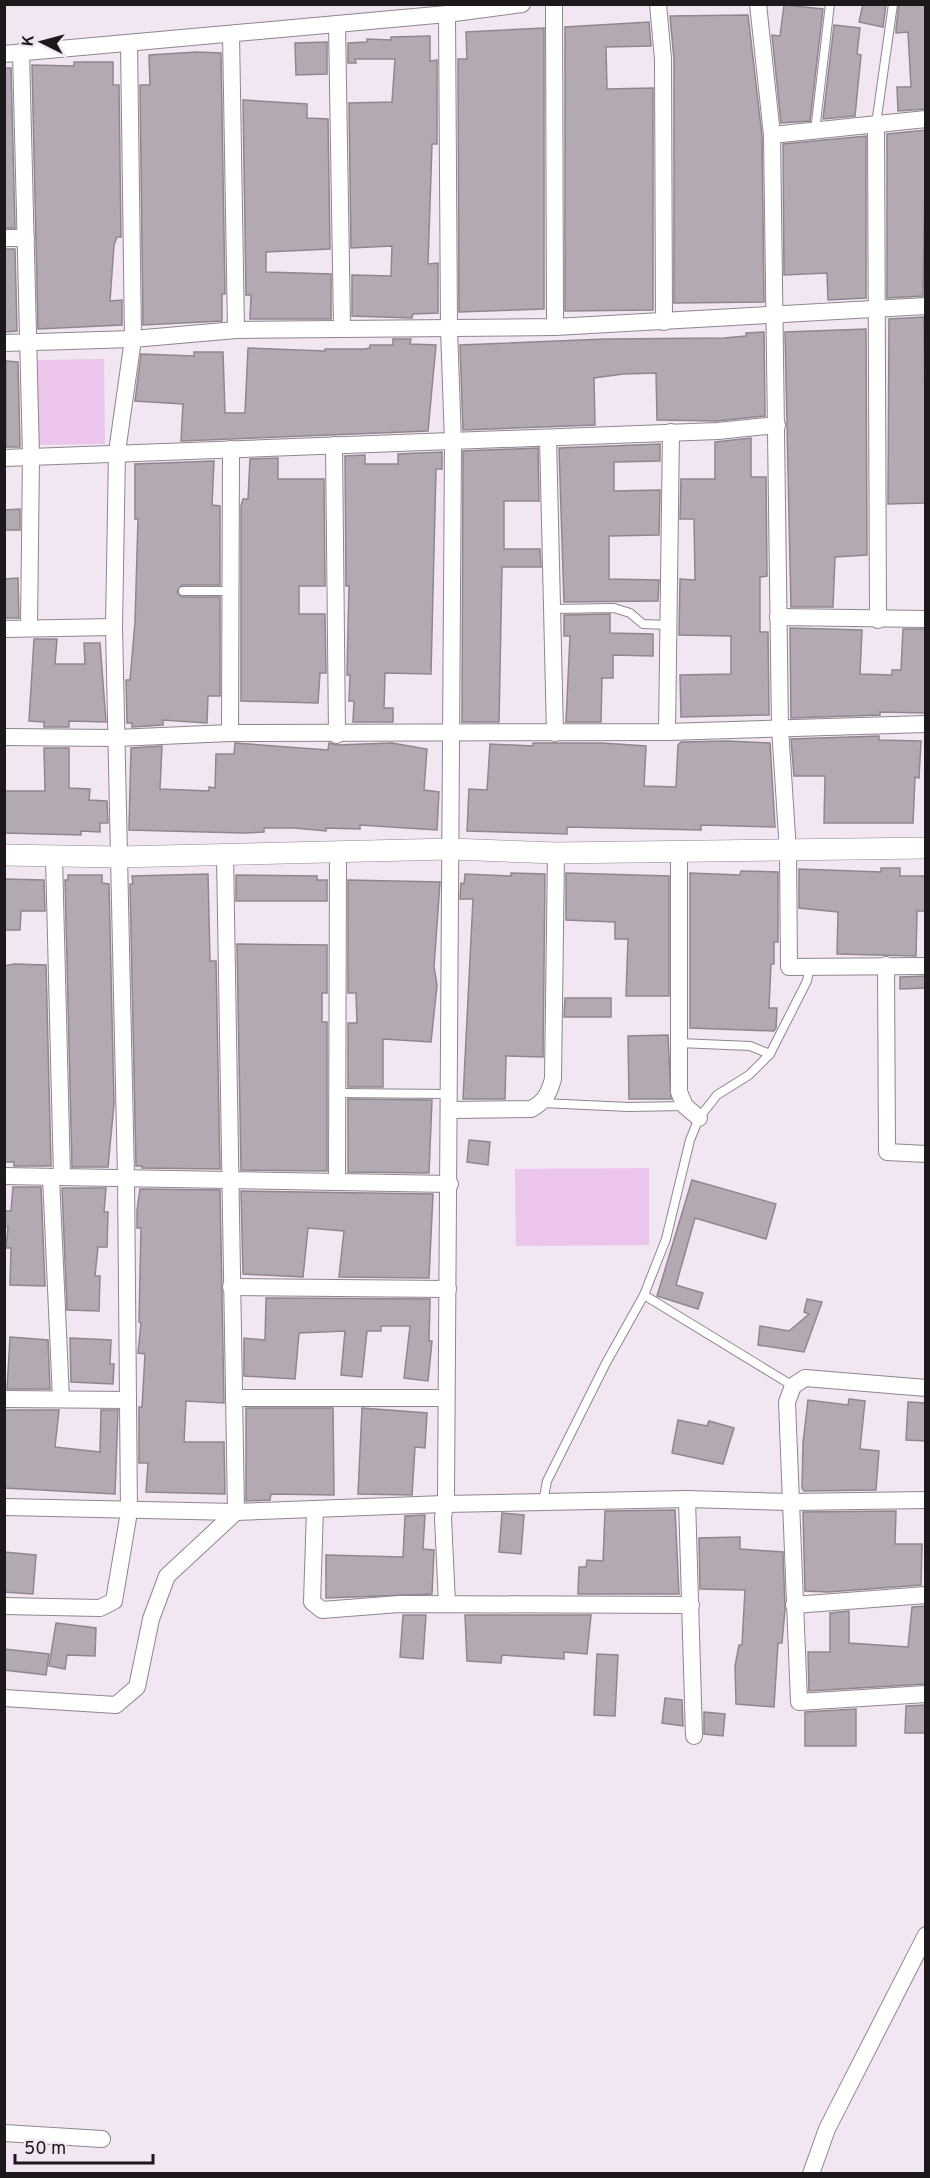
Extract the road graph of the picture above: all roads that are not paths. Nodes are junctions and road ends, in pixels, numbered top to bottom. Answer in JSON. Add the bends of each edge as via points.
{"nodes":[{"id":1,"x":522,"y":4,"type":"edge"},
{"id":2,"x":554,"y":4,"type":"edge"},
{"id":3,"x":658,"y":4,"type":"edge"},
{"id":4,"x":758,"y":4,"type":"edge"},
{"id":5,"x":830,"y":4,"type":"edge"},
{"id":6,"x":893,"y":4,"type":"edge"},
{"id":7,"x":447,"y":14,"type":"junction"},
{"id":8,"x":337,"y":24,"type":"junction"},
{"id":9,"x":231,"y":34,"type":"junction"},
{"id":10,"x":129,"y":43,"type":"junction"},
{"id":11,"x":13,"y":53,"type":"edge"},
{"id":12,"x":926,"y":119,"type":"edge"},
{"id":13,"x":876,"y":124,"type":"junction"},
{"id":14,"x":815,"y":131,"type":"junction"},
{"id":15,"x":772,"y":135,"type":"junction"},
{"id":16,"x":4,"y":238,"type":"edge"},
{"id":17,"x":26,"y":238,"type":"junction"},
{"id":18,"x":926,"y":306,"type":"edge"},
{"id":19,"x":876,"y":310,"type":"junction"},
{"id":20,"x":775,"y":316,"type":"junction"},
{"id":21,"x":664,"y":322,"type":"junction"},
{"id":22,"x":342,"y":327,"type":"junction"},
{"id":23,"x":555,"y":327,"type":"junction"},
{"id":24,"x":449,"y":329,"type":"junction"},
{"id":25,"x":236,"y":330,"type":"junction"},
{"id":26,"x":133,"y":339,"type":"junction"},
{"id":27,"x":29,"y":342,"type":"junction"},
{"id":28,"x":4,"y":343,"type":"edge"},
{"id":29,"x":777,"y":425,"type":"junction"},
{"id":30,"x":671,"y":432,"type":"junction"},
{"id":31,"x":548,"y":438,"type":"junction"},
{"id":32,"x":453,"y":442,"type":"junction"},
{"id":33,"x":334,"y":445,"type":"junction"},
{"id":34,"x":231,"y":449,"type":"junction"},
{"id":35,"x":117,"y":452,"type":"junction"},
{"id":36,"x":31,"y":456,"type":"junction"},
{"id":37,"x":4,"y":458,"type":"edge"},
{"id":38,"x":183,"y":591,"type":"dead end"},
{"id":39,"x":229,"y":591,"type":"junction"},
{"id":40,"x":551,"y":609,"type":"junction"},
{"id":41,"x":778,"y":617,"type":"junction"},
{"id":42,"x":926,"y":619,"type":"edge"},
{"id":43,"x":878,"y":620,"type":"junction"},
{"id":44,"x":668,"y":625,"type":"junction"},
{"id":45,"x":114,"y":627,"type":"junction"},
{"id":46,"x":29,"y":628,"type":"junction"},
{"id":47,"x":4,"y":629,"type":"edge"},
{"id":48,"x":926,"y":724,"type":"edge"},
{"id":49,"x":780,"y":728,"type":"junction"},
{"id":50,"x":667,"y":732,"type":"junction"},
{"id":51,"x":230,"y":733,"type":"junction"},
{"id":52,"x":555,"y":733,"type":"junction"},
{"id":53,"x":449,"y":734,"type":"junction"},
{"id":54,"x":336,"y":735,"type":"junction"},
{"id":55,"x":4,"y":737,"type":"edge"},
{"id":56,"x":116,"y":738,"type":"junction"},
{"id":57,"x":926,"y":848,"type":"edge"},
{"id":58,"x":450,"y":849,"type":"junction"},
{"id":59,"x":788,"y":851,"type":"junction"},
{"id":60,"x":679,"y":852,"type":"junction"},
{"id":61,"x":338,"y":853,"type":"junction"},
{"id":62,"x":556,"y":853,"type":"junction"},
{"id":63,"x":4,"y":855,"type":"edge"},
{"id":64,"x":225,"y":855,"type":"junction"},
{"id":65,"x":54,"y":856,"type":"junction"},
{"id":66,"x":118,"y":857,"type":"junction"},
{"id":67,"x":886,"y":965,"type":"junction"},
{"id":68,"x":810,"y":966,"type":"junction"},
{"id":69,"x":926,"y":966,"type":"edge"},
{"id":70,"x":679,"y":1043,"type":"junction"},
{"id":71,"x":770,"y":1054,"type":"junction"},
{"id":72,"x":337,"y":1093,"type":"junction"},
{"id":73,"x":450,"y":1102,"type":"junction"},
{"id":74,"x":542,"y":1103,"type":"junction"},
{"id":75,"x":685,"y":1107,"type":"junction"},
{"id":76,"x":699,"y":1118,"type":"junction"},
{"id":77,"x":926,"y":1154,"type":"edge"},
{"id":78,"x":4,"y":1176,"type":"edge"},
{"id":79,"x":57,"y":1177,"type":"junction"},
{"id":80,"x":126,"y":1177,"type":"junction"},
{"id":81,"x":232,"y":1179,"type":"junction"},
{"id":82,"x":337,"y":1181,"type":"junction"},
{"id":83,"x":450,"y":1184,"type":"junction"},
{"id":84,"x":231,"y":1287,"type":"junction"},
{"id":85,"x":448,"y":1289,"type":"junction"},
{"id":86,"x":644,"y":1295,"type":"junction"},
{"id":87,"x":794,"y":1386,"type":"junction"},
{"id":88,"x":926,"y":1388,"type":"edge"},
{"id":89,"x":234,"y":1398,"type":"junction"},
{"id":90,"x":446,"y":1398,"type":"junction"},
{"id":91,"x":4,"y":1399,"type":"edge"},
{"id":92,"x":61,"y":1399,"type":"junction"},
{"id":93,"x":128,"y":1400,"type":"junction"},
{"id":94,"x":687,"y":1499,"type":"junction"},
{"id":95,"x":926,"y":1500,"type":"edge"},
{"id":96,"x":543,"y":1502,"type":"junction"},
{"id":97,"x":791,"y":1502,"type":"junction"},
{"id":98,"x":444,"y":1504,"type":"junction"},
{"id":99,"x":4,"y":1508,"type":"edge"},
{"id":100,"x":315,"y":1509,"type":"junction"},
{"id":101,"x":129,"y":1512,"type":"junction"},
{"id":102,"x":236,"y":1512,"type":"junction"},
{"id":103,"x":926,"y":1594,"type":"edge"},
{"id":104,"x":447,"y":1604,"type":"junction"},
{"id":105,"x":691,"y":1605,"type":"junction"},
{"id":106,"x":794,"y":1605,"type":"junction"},
{"id":107,"x":4,"y":1606,"type":"edge"},
{"id":108,"x":926,"y":1695,"type":"edge"},
{"id":109,"x":4,"y":1698,"type":"edge"},
{"id":110,"x":694,"y":1736,"type":"dead end"},
{"id":111,"x":926,"y":1935,"type":"edge"},
{"id":112,"x":4,"y":2133,"type":"edge"},
{"id":113,"x":102,"y":2139,"type":"dead end"},
{"id":114,"x":811,"y":2174,"type":"edge"}],
"edges":[{"from":1,"to":7,"type":"street"},
{"from":2,"to":23,"type":"street"},
{"from":3,"to":21,"type":"street","via":[[663,58]]},
{"from":4,"to":15,"type":"street"},
{"from":5,"to":14,"type":"lane"},
{"from":6,"to":13,"type":"lane"},
{"from":7,"to":8,"type":"street"},
{"from":7,"to":24,"type":"street"},
{"from":8,"to":9,"type":"street"},
{"from":8,"to":22,"type":"street"},
{"from":9,"to":10,"type":"street"},
{"from":9,"to":25,"type":"street"},
{"from":10,"to":11,"type":"street"},
{"from":10,"to":26,"type":"street"},
{"from":11,"to":17,"type":"street"},
{"from":12,"to":13,"type":"street"},
{"from":13,"to":14,"type":"street"},
{"from":13,"to":19,"type":"street"},
{"from":14,"to":15,"type":"street"},
{"from":15,"to":20,"type":"street"},
{"from":16,"to":17,"type":"street"},
{"from":17,"to":27,"type":"street"},
{"from":18,"to":19,"type":"street"},
{"from":19,"to":20,"type":"street"},
{"from":19,"to":43,"type":"street"},
{"from":20,"to":21,"type":"street"},
{"from":20,"to":29,"type":"street"},
{"from":21,"to":23,"type":"street"},
{"from":22,"to":24,"type":"street"},
{"from":22,"to":25,"type":"street"},
{"from":23,"to":24,"type":"street"},
{"from":24,"to":32,"type":"street"},
{"from":25,"to":26,"type":"street"},
{"from":26,"to":27,"type":"street"},
{"from":26,"to":35,"type":"street"},
{"from":27,"to":28,"type":"street"},
{"from":27,"to":36,"type":"street"},
{"from":29,"to":30,"type":"street"},
{"from":29,"to":41,"type":"street"},
{"from":30,"to":31,"type":"street"},
{"from":30,"to":44,"type":"street"},
{"from":31,"to":32,"type":"street"},
{"from":31,"to":40,"type":"street"},
{"from":32,"to":33,"type":"street"},
{"from":32,"to":53,"type":"street"},
{"from":33,"to":34,"type":"street"},
{"from":33,"to":54,"type":"street"},
{"from":34,"to":35,"type":"street"},
{"from":34,"to":39,"type":"street"},
{"from":35,"to":36,"type":"street"},
{"from":35,"to":45,"type":"street"},
{"from":36,"to":37,"type":"street"},
{"from":36,"to":46,"type":"street"},
{"from":38,"to":39,"type":"lane"},
{"from":39,"to":51,"type":"street"},
{"from":40,"to":44,"type":"lane","via":[[614,608],[643,624]]},
{"from":40,"to":52,"type":"street"},
{"from":41,"to":43,"type":"street"},
{"from":41,"to":49,"type":"street"},
{"from":42,"to":43,"type":"street"},
{"from":44,"to":50,"type":"street"},
{"from":45,"to":46,"type":"street"},
{"from":45,"to":56,"type":"street"},
{"from":46,"to":47,"type":"street"},
{"from":48,"to":49,"type":"street"},
{"from":49,"to":50,"type":"street"},
{"from":49,"to":59,"type":"street"},
{"from":50,"to":52,"type":"street"},
{"from":51,"to":54,"type":"street"},
{"from":51,"to":56,"type":"street"},
{"from":52,"to":53,"type":"street"},
{"from":53,"to":54,"type":"street"},
{"from":53,"to":58,"type":"street"},
{"from":55,"to":56,"type":"street"},
{"from":56,"to":66,"type":"street"},
{"from":57,"to":59,"type":"street"},
{"from":58,"to":61,"type":"street"},
{"from":58,"to":62,"type":"street"},
{"from":58,"to":73,"type":"street"},
{"from":59,"to":60,"type":"street"},
{"from":59,"to":68,"type":"street","via":[[789,967]]},
{"from":60,"to":62,"type":"street"},
{"from":60,"to":70,"type":"street"},
{"from":61,"to":64,"type":"street"},
{"from":61,"to":72,"type":"street"},
{"from":62,"to":74,"type":"street","via":[[553,1079]]},
{"from":63,"to":65,"type":"street"},
{"from":64,"to":66,"type":"street"},
{"from":64,"to":81,"type":"street"},
{"from":65,"to":66,"type":"street"},
{"from":65,"to":79,"type":"street"},
{"from":66,"to":80,"type":"street"},
{"from":67,"to":68,"type":"street"},
{"from":67,"to":69,"type":"street"},
{"from":67,"to":77,"type":"street","via":[[886,1152]]},
{"from":68,"to":71,"type":"lane","via":[[807,981]]},
{"from":70,"to":71,"type":"lane","via":[[750,1046]]},
{"from":70,"to":75,"type":"street","via":[[679,1092]]},
{"from":71,"to":76,"type":"lane","via":[[748,1075],[717,1095]]},
{"from":72,"to":73,"type":"lane"},
{"from":72,"to":82,"type":"street"},
{"from":73,"to":74,"type":"street","via":[[531,1108]]},
{"from":73,"to":83,"type":"street"},
{"from":74,"to":75,"type":"lane"},
{"from":75,"to":76,"type":"street"},
{"from":76,"to":86,"type":"lane","via":[[666,1239]]},
{"from":78,"to":79,"type":"street"},
{"from":79,"to":80,"type":"street"},
{"from":79,"to":92,"type":"street"},
{"from":80,"to":81,"type":"street"},
{"from":80,"to":93,"type":"street"},
{"from":81,"to":82,"type":"street"},
{"from":81,"to":84,"type":"street"},
{"from":82,"to":83,"type":"street"},
{"from":83,"to":85,"type":"street"},
{"from":84,"to":85,"type":"street"},
{"from":84,"to":89,"type":"street"},
{"from":85,"to":90,"type":"street"},
{"from":86,"to":87,"type":"lane"},
{"from":86,"to":96,"type":"lane","via":[[547,1480]]},
{"from":87,"to":88,"type":"street","via":[[805,1378]]},
{"from":87,"to":97,"type":"street","via":[[787,1402]]},
{"from":89,"to":90,"type":"street"},
{"from":89,"to":102,"type":"street"},
{"from":90,"to":98,"type":"street"},
{"from":91,"to":92,"type":"street"},
{"from":92,"to":93,"type":"street"},
{"from":93,"to":101,"type":"street"},
{"from":94,"to":96,"type":"street"},
{"from":94,"to":97,"type":"street"},
{"from":94,"to":105,"type":"street"},
{"from":95,"to":97,"type":"street"},
{"from":96,"to":98,"type":"street"},
{"from":97,"to":106,"type":"street"},
{"from":98,"to":100,"type":"street"},
{"from":98,"to":104,"type":"street"},
{"from":99,"to":101,"type":"street"},
{"from":100,"to":102,"type":"street"},
{"from":100,"to":104,"type":"street","via":[[311,1579],[315,1607],[322,1610]]},
{"from":101,"to":102,"type":"street"},
{"from":101,"to":107,"type":"street","via":[[114,1601],[100,1608]]},
{"from":102,"to":109,"type":"street","via":[[167,1576],[151,1619],[137,1687],[116,1705]]},
{"from":103,"to":106,"type":"street"},
{"from":104,"to":105,"type":"street"},
{"from":105,"to":110,"type":"street"},
{"from":106,"to":108,"type":"street","via":[[799,1702]]},
{"from":111,"to":114,"type":"street","via":[[827,2129]]},
{"from":112,"to":113,"type":"street"}]}
